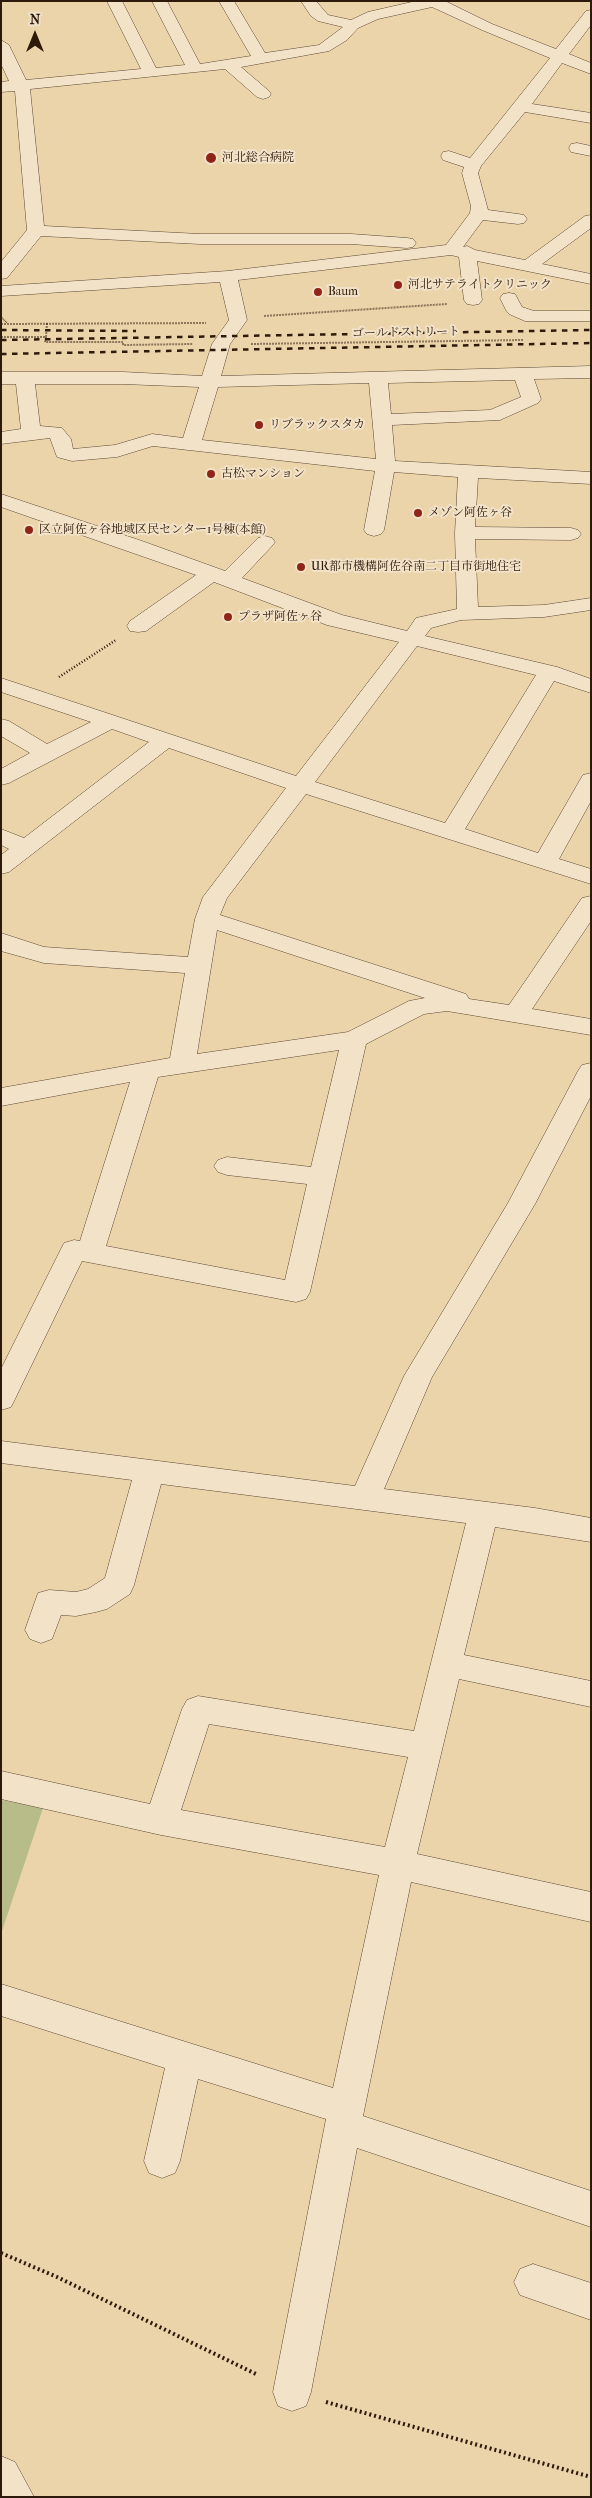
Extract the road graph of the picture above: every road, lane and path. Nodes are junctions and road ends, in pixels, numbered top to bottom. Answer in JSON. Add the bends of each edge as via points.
{"nodes":[{"id":1,"x":114,"y":1,"type":"edge"},
{"id":2,"x":159,"y":1,"type":"edge"},
{"id":3,"x":226,"y":1,"type":"edge"},
{"id":4,"x":308,"y":1,"type":"edge"},
{"id":5,"x":359,"y":1,"type":"edge"},
{"id":6,"x":435,"y":2,"type":"edge"},
{"id":7,"x":591,"y":14,"type":"edge"},
{"id":8,"x":372,"y":15,"type":"junction"},
{"id":9,"x":353,"y":25,"type":"junction"},
{"id":10,"x":1,"y":45,"type":"edge"},
{"id":11,"x":559,"y":55,"type":"junction"},
{"id":12,"x":261,"y":59,"type":"junction"},
{"id":13,"x":228,"y":64,"type":"junction"},
{"id":14,"x":195,"y":69,"type":"junction"},
{"id":15,"x":591,"y":69,"type":"edge"},
{"id":16,"x":151,"y":73,"type":"junction"},
{"id":17,"x":22,"y":85,"type":"junction"},
{"id":18,"x":1,"y":87,"type":"edge"},
{"id":19,"x":263,"y":94,"type":"dead end"},
{"id":20,"x":521,"y":108,"type":"junction"},
{"id":21,"x":591,"y":118,"type":"edge"},
{"id":22,"x":449,"y":156,"type":"dead end"},
{"id":23,"x":473,"y":165,"type":"junction"},
{"id":24,"x":479,"y":214,"type":"junction"},
{"id":25,"x":518,"y":219,"type":"dead end"},
{"id":26,"x":591,"y":220,"type":"edge"},
{"id":27,"x":36,"y":231,"type":"junction"},
{"id":28,"x":457,"y":249,"type":"junction"},
{"id":29,"x":529,"y":264,"type":"junction"},
{"id":30,"x":1,"y":274,"type":"edge"},
{"id":31,"x":228,"y":276,"type":"junction"},
{"id":32,"x":591,"y":278,"type":"edge"},
{"id":33,"x":1,"y":291,"type":"edge"},
{"id":34,"x":509,"y":298,"type":"dead end"},
{"id":35,"x":474,"y":300,"type":"joint"},
{"id":36,"x":591,"y":316,"type":"edge"},
{"id":37,"x":1,"y":317,"type":"edge"},
{"id":38,"x":238,"y":320,"type":"junction"},
{"id":39,"x":7,"y":323,"type":"junction"},
{"id":40,"x":47,"y":323,"type":"junction"},
{"id":41,"x":1,"y":324,"type":"edge"},
{"id":42,"x":1,"y":337,"type":"edge"},
{"id":43,"x":46,"y":337,"type":"junction"},
{"id":44,"x":531,"y":340,"type":"dead end"},
{"id":45,"x":221,"y":344,"type":"junction"},
{"id":46,"x":591,"y":372,"type":"edge"},
{"id":47,"x":523,"y":374,"type":"junction"},
{"id":48,"x":25,"y":377,"type":"junction"},
{"id":49,"x":378,"y":377,"type":"junction"},
{"id":50,"x":1,"y":378,"type":"edge"},
{"id":51,"x":211,"y":382,"type":"junction"},
{"id":52,"x":382,"y":420,"type":"junction"},
{"id":53,"x":31,"y":433,"type":"junction"},
{"id":54,"x":1,"y":438,"type":"edge"},
{"id":55,"x":191,"y":445,"type":"junction"},
{"id":56,"x":386,"y":465,"type":"junction"},
{"id":57,"x":468,"y":472,"type":"junction"},
{"id":58,"x":591,"y":478,"type":"edge"},
{"id":59,"x":1,"y":500,"type":"edge"},
{"id":60,"x":374,"y":530,"type":"dead end"},
{"id":61,"x":465,"y":533,"type":"junction"},
{"id":62,"x":571,"y":534,"type":"dead end"},
{"id":63,"x":265,"y":542,"type":"dead end"},
{"id":64,"x":219,"y":577,"type":"junction"},
{"id":65,"x":591,"y":604,"type":"edge"},
{"id":66,"x":468,"y":614,"type":"junction"},
{"id":67,"x":138,"y":626,"type":"joint"},
{"id":68,"x":410,"y":639,"type":"junction"},
{"id":69,"x":549,"y":672,"type":"junction"},
{"id":70,"x":1,"y":685,"type":"edge"},
{"id":71,"x":591,"y":686,"type":"edge"},
{"id":72,"x":29,"y":694,"type":"junction"},
{"id":73,"x":1,"y":709,"type":"edge"},
{"id":74,"x":109,"y":722,"type":"junction"},
{"id":75,"x":1,"y":726,"type":"edge"},
{"id":76,"x":166,"y":740,"type":"junction"},
{"id":77,"x":46,"y":753,"type":"junction"},
{"id":78,"x":1,"y":778,"type":"edge"},
{"id":79,"x":591,"y":780,"type":"edge"},
{"id":80,"x":301,"y":785,"type":"junction"},
{"id":81,"x":451,"y":833,"type":"junction"},
{"id":82,"x":1,"y":836,"type":"edge"},
{"id":83,"x":26,"y":848,"type":"junction"},
{"id":84,"x":544,"y":862,"type":"junction"},
{"id":85,"x":1,"y":867,"type":"edge"},
{"id":86,"x":591,"y":877,"type":"edge"},
{"id":87,"x":591,"y":904,"type":"edge"},
{"id":88,"x":207,"y":919,"type":"junction"},
{"id":89,"x":1,"y":940,"type":"edge"},
{"id":90,"x":199,"y":966,"type":"junction"},
{"id":91,"x":467,"y":1005,"type":"junction"},
{"id":92,"x":516,"y":1014,"type":"junction"},
{"id":93,"x":591,"y":1027,"type":"edge"},
{"id":94,"x":354,"y":1040,"type":"junction"},
{"id":95,"x":182,"y":1065,"type":"junction"},
{"id":96,"x":148,"y":1070,"type":"junction"},
{"id":97,"x":591,"y":1071,"type":"edge"},
{"id":98,"x":1,"y":1097,"type":"edge"},
{"id":99,"x":227,"y":1166,"type":"dead end"},
{"id":100,"x":322,"y":1177,"type":"junction"},
{"id":101,"x":82,"y":1251,"type":"junction"},
{"id":102,"x":1,"y":1399,"type":"edge"},
{"id":103,"x":1,"y":1452,"type":"edge"},
{"id":104,"x":149,"y":1471,"type":"junction"},
{"id":105,"x":364,"y":1498,"type":"junction"},
{"id":106,"x":483,"y":1513,"type":"junction"},
{"id":107,"x":590,"y":1525,"type":"edge"},
{"id":108,"x":41,"y":1630,"type":"dead end"},
{"id":109,"x":446,"y":1664,"type":"junction"},
{"id":110,"x":591,"y":1694,"type":"edge"},
{"id":111,"x":426,"y":1746,"type":"junction"},
{"id":112,"x":1,"y":1785,"type":"edge"},
{"id":113,"x":160,"y":1821,"type":"junction"},
{"id":114,"x":398,"y":1864,"type":"junction"},
{"id":115,"x":591,"y":1907,"type":"edge"},
{"id":116,"x":1,"y":2000,"type":"edge"},
{"id":117,"x":185,"y":2057,"type":"junction"},
{"id":118,"x":344,"y":2118,"type":"junction"},
{"id":119,"x":162,"y":2161,"type":"dead end"},
{"id":120,"x":591,"y":2209,"type":"edge"},
{"id":121,"x":534,"y":2282,"type":"dead end"},
{"id":122,"x":591,"y":2302,"type":"edge"},
{"id":123,"x":292,"y":2392,"type":"dead end"},
{"id":124,"x":1,"y":2476,"type":"edge"},
{"id":125,"x":14,"y":2497,"type":"edge"}],
"edges":[{"from":1,"to":16,"type":"street"},
{"from":2,"to":14,"type":"street"},
{"from":3,"to":12,"type":"street"},
{"from":4,"to":9,"type":"street","via":[[323,18]]},
{"from":5,"to":8,"type":"street"},
{"from":6,"to":8,"type":"street"},
{"from":6,"to":11,"type":"street","via":[[487,28]]},
{"from":7,"to":11,"type":"street"},
{"from":8,"to":9,"type":"street"},
{"from":9,"to":12,"type":"street","via":[[342,37],[324,48]]},
{"from":10,"to":17,"type":"street","via":[[16,80]]},
{"from":11,"to":15,"type":"street"},
{"from":11,"to":20,"type":"street"},
{"from":12,"to":13,"type":"street"},
{"from":13,"to":14,"type":"street"},
{"from":13,"to":19,"type":"street"},
{"from":14,"to":16,"type":"street"},
{"from":16,"to":17,"type":"street"},
{"from":17,"to":18,"type":"street"},
{"from":17,"to":27,"type":"street"},
{"from":20,"to":21,"type":"street"},
{"from":20,"to":23,"type":"street"},
{"from":22,"to":23,"type":"street"},
{"from":23,"to":24,"type":"street","via":[[470,173],[480,206]]},
{"from":24,"to":25,"type":"street"},
{"from":24,"to":28,"type":"street"},
{"from":26,"to":29,"type":"street"},
{"from":27,"to":28,"type":"street","via":[[200,239],[351,239]]},
{"from":27,"to":30,"type":"street"},
{"from":28,"to":29,"type":"street"},
{"from":28,"to":31,"type":"street"},
{"from":28,"to":35,"type":"street"},
{"from":29,"to":32,"type":"street"},
{"from":31,"to":33,"type":"street"},
{"from":31,"to":38,"type":"street"},
{"from":34,"to":36,"type":"street","via":[[515,310],[531,317]]},
{"from":35,"to":38,"type":"path","via":[[428,306],[251,316]]},
{"from":37,"to":39,"type":"path"},
{"from":38,"to":40,"type":"path","via":[[227,323]]},
{"from":38,"to":45,"type":"street"},
{"from":39,"to":40,"type":"path"},
{"from":39,"to":41,"type":"path"},
{"from":40,"to":43,"type":"path"},
{"from":42,"to":43,"type":"path"},
{"from":43,"to":45,"type":"path","name":"ゴールドストリート","via":[[45,342]]},
{"from":44,"to":45,"type":"path","name":"ゴールドストリート"},
{"from":45,"to":51,"type":"street"},
{"from":46,"to":47,"type":"street"},
{"from":47,"to":49,"type":"street"},
{"from":47,"to":52,"type":"street","via":[[531,399],[493,416]]},
{"from":48,"to":50,"type":"street"},
{"from":48,"to":51,"type":"street"},
{"from":48,"to":53,"type":"street"},
{"from":49,"to":51,"type":"street"},
{"from":49,"to":52,"type":"street"},
{"from":51,"to":55,"type":"street"},
{"from":52,"to":56,"type":"street"},
{"from":53,"to":54,"type":"street"},
{"from":53,"to":55,"type":"street","via":[[55,432],[61,439],[64,453],[72,455],[117,451],[152,440]]},
{"from":55,"to":56,"type":"street"},
{"from":56,"to":57,"type":"street"},
{"from":56,"to":60,"type":"street"},
{"from":57,"to":58,"type":"street"},
{"from":57,"to":61,"type":"street"},
{"from":59,"to":64,"type":"street"},
{"from":61,"to":62,"type":"street"},
{"from":61,"to":66,"type":"street"},
{"from":63,"to":64,"type":"street"},
{"from":64,"to":67,"type":"street"},
{"from":64,"to":68,"type":"street","via":[[334,620]]},
{"from":65,"to":66,"type":"street"},
{"from":66,"to":68,"type":"street","via":[[424,623]]},
{"from":67,"to":72,"type":"path"},
{"from":68,"to":69,"type":"street"},
{"from":68,"to":80,"type":"street"},
{"from":69,"to":71,"type":"street"},
{"from":69,"to":81,"type":"street"},
{"from":70,"to":72,"type":"street"},
{"from":72,"to":73,"type":"street"},
{"from":72,"to":74,"type":"street"},
{"from":74,"to":76,"type":"street"},
{"from":74,"to":77,"type":"street"},
{"from":75,"to":77,"type":"street"},
{"from":76,"to":80,"type":"street"},
{"from":76,"to":83,"type":"street"},
{"from":77,"to":78,"type":"street"},
{"from":79,"to":84,"type":"street"},
{"from":80,"to":81,"type":"street"},
{"from":80,"to":88,"type":"street","via":[[216,897]]},
{"from":81,"to":84,"type":"street"},
{"from":82,"to":83,"type":"street"},
{"from":83,"to":85,"type":"street"},
{"from":84,"to":86,"type":"street"},
{"from":87,"to":92,"type":"street"},
{"from":88,"to":90,"type":"street"},
{"from":88,"to":91,"type":"street"},
{"from":89,"to":90,"type":"street","via":[[13,947],[44,955]]},
{"from":90,"to":95,"type":"street"},
{"from":91,"to":92,"type":"street"},
{"from":91,"to":94,"type":"street","via":[[448,1003],[418,1007]]},
{"from":92,"to":93,"type":"street"},
{"from":94,"to":95,"type":"street"},
{"from":94,"to":100,"type":"street"},
{"from":95,"to":96,"type":"street"},
{"from":96,"to":98,"type":"street"},
{"from":96,"to":101,"type":"street"},
{"from":97,"to":105,"type":"street","via":[[521,1204],[418,1376]]},
{"from":99,"to":100,"type":"street"},
{"from":100,"to":101,"type":"street","via":[[296,1292]]},
{"from":101,"to":102,"type":"street"},
{"from":103,"to":104,"type":"street"},
{"from":104,"to":105,"type":"street"},
{"from":104,"to":108,"type":"street","via":[[119,1585],[96,1600],[76,1604],[49,1602]]},
{"from":105,"to":106,"type":"street"},
{"from":106,"to":107,"type":"street"},
{"from":106,"to":109,"type":"street"},
{"from":109,"to":110,"type":"street"},
{"from":109,"to":111,"type":"street"},
{"from":111,"to":113,"type":"street","via":[[198,1709]]},
{"from":111,"to":114,"type":"street"},
{"from":112,"to":113,"type":"street"},
{"from":113,"to":114,"type":"street"},
{"from":114,"to":115,"type":"street"},
{"from":114,"to":118,"type":"street"},
{"from":116,"to":117,"type":"street"},
{"from":117,"to":118,"type":"street"},
{"from":117,"to":119,"type":"street"},
{"from":118,"to":120,"type":"street"},
{"from":118,"to":123,"type":"street"},
{"from":121,"to":122,"type":"street"},
{"from":124,"to":125,"type":"street"}]}
